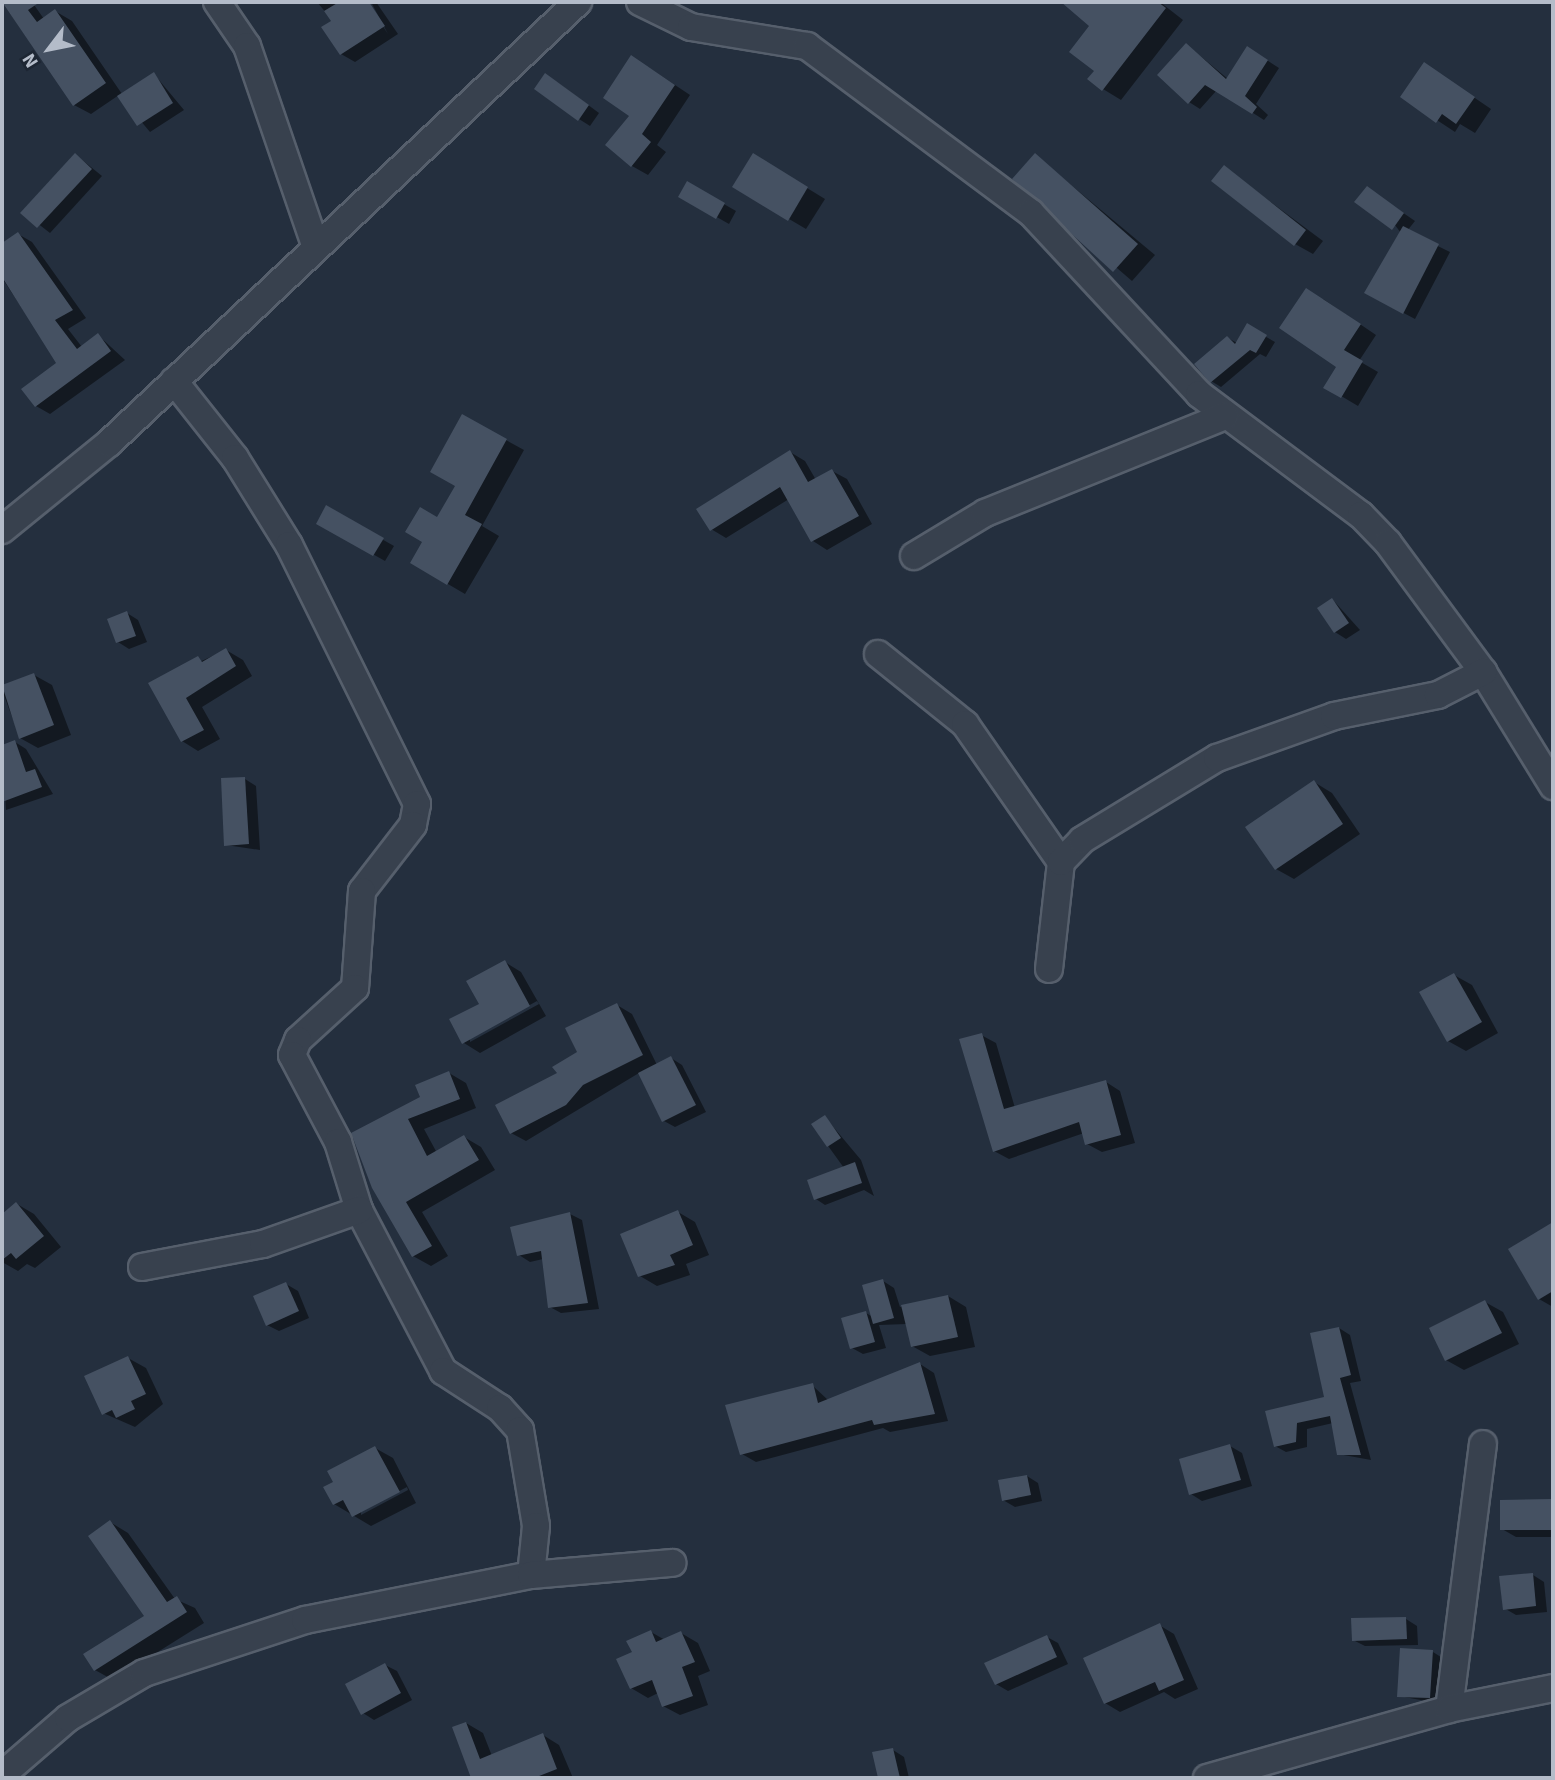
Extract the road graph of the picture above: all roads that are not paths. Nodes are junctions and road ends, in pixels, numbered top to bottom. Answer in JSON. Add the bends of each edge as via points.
{"nodes":[{"id":1,"x":217,"y":2,"type":"edge"},
{"id":2,"x":578,"y":2,"type":"edge"},
{"id":3,"x":640,"y":2,"type":"edge"},
{"id":4,"x":316,"y":248,"type":"junction"},
{"id":5,"x":174,"y":381,"type":"junction"},
{"id":6,"x":1225,"y":416,"type":"junction"},
{"id":7,"x":2,"y":530,"type":"edge"},
{"id":8,"x":914,"y":556,"type":"dead end"},
{"id":9,"x":878,"y":654,"type":"dead end"},
{"id":10,"x":1483,"y":672,"type":"junction"},
{"id":11,"x":1553,"y":786,"type":"edge"},
{"id":12,"x":1061,"y":862,"type":"junction"},
{"id":13,"x":1049,"y":969,"type":"dead end"},
{"id":14,"x":359,"y":1210,"type":"junction"},
{"id":15,"x":142,"y":1267,"type":"dead end"},
{"id":16,"x":1483,"y":1444,"type":"dead end"},
{"id":17,"x":672,"y":1563,"type":"dead end"},
{"id":18,"x":531,"y":1575,"type":"junction"},
{"id":19,"x":1553,"y":1688,"type":"edge"},
{"id":20,"x":1449,"y":1709,"type":"junction"},
{"id":21,"x":2,"y":1775,"type":"edge"},
{"id":22,"x":1207,"y":1778,"type":"edge"}],
"edges":[{"from":1,"to":4,"type":"street","via":[[247,46]]},
{"from":2,"to":4,"type":"street"},
{"from":3,"to":6,"type":"street","via":[[691,27],[807,46],[835,62],[901,119],[1031,212]]},
{"from":4,"to":5,"type":"street"},
{"from":5,"to":7,"type":"street"},
{"from":5,"to":14,"type":"street","via":[[236,458],[289,545],[417,804],[413,825],[362,891],[355,988],[298,1040],[292,1055],[338,1142]]},
{"from":6,"to":8,"type":"street","via":[[985,513]]},
{"from":6,"to":10,"type":"street","via":[[1361,514]]},
{"from":9,"to":12,"type":"street","via":[[965,724]]},
{"from":10,"to":11,"type":"street"},
{"from":10,"to":12,"type":"street","via":[[1438,695],[1334,716],[1217,758],[1082,840]]},
{"from":12,"to":13,"type":"street"},
{"from":14,"to":15,"type":"street","via":[[263,1244]]},
{"from":14,"to":18,"type":"street","via":[[443,1371],[500,1408],[520,1430],[536,1527]]},
{"from":16,"to":20,"type":"street"},
{"from":17,"to":18,"type":"street"},
{"from":18,"to":21,"type":"street","via":[[305,1620],[144,1673],[68,1718]]},
{"from":19,"to":20,"type":"street"},
{"from":20,"to":22,"type":"street"}]}
